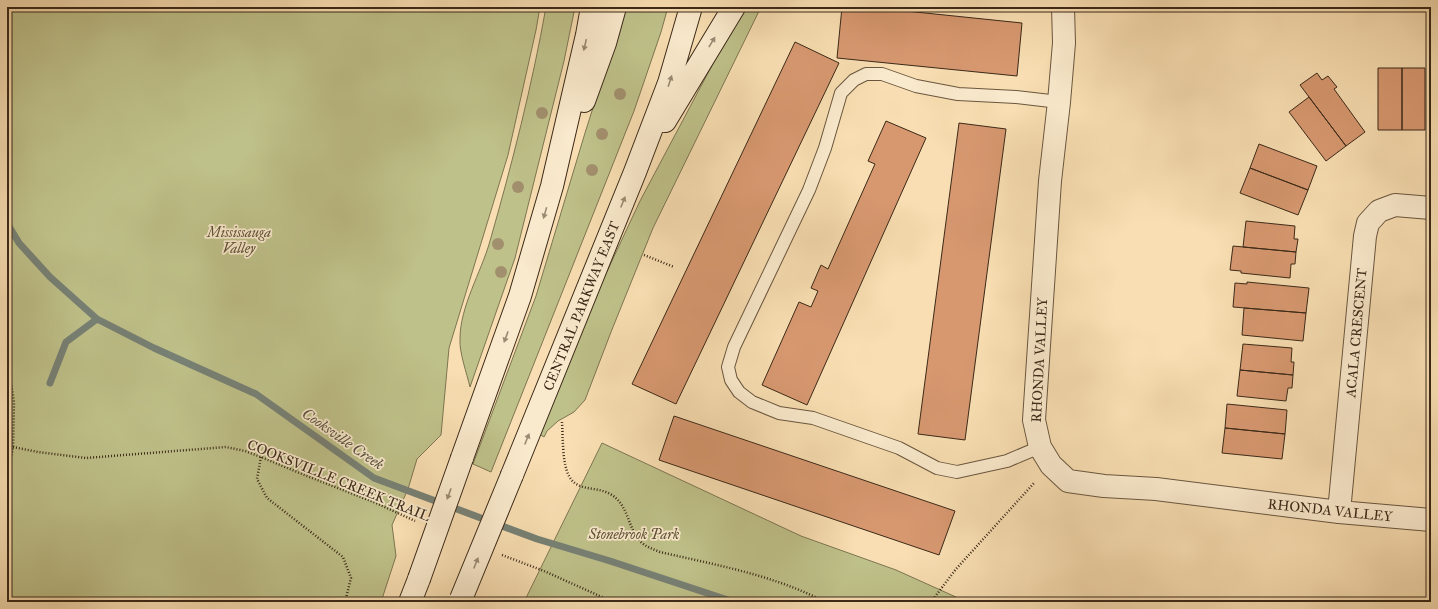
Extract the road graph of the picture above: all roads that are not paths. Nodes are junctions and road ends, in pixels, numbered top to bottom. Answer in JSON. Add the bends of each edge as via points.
{"nodes":[{"id":1,"x":592,"y":7,"type":"edge"},
{"id":2,"x":615,"y":7,"type":"edge"},
{"id":3,"x":691,"y":7,"type":"edge"},
{"id":4,"x":734,"y":7,"type":"edge"},
{"id":5,"x":1063,"y":7,"type":"edge"},
{"id":6,"x":1059,"y":102,"type":"junction"},
{"id":7,"x":635,"y":172,"type":"junction"},
{"id":8,"x":552,"y":186,"type":"junction"},
{"id":9,"x":1431,"y":208,"type":"edge"},
{"id":10,"x":1045,"y":456,"type":"junction"},
{"id":11,"x":1339,"y":512,"type":"junction"},
{"id":12,"x":1431,"y":520,"type":"edge"},
{"id":13,"x":461,"y":600,"type":"edge"},
{"id":14,"x":410,"y":602,"type":"edge"}],
"edges":[{"from":1,"to":8,"type":"street","one_way":true},
{"from":2,"to":8,"type":"street","via":[[605,43]]},
{"from":7,"to":3,"type":"street","name":"CENTRAL PARKWAY EAST","one_way":true,"via":[[669,83]]},
{"from":7,"to":4,"type":"street","one_way":true},
{"from":5,"to":6,"type":"street","name":"RHONDA VALLEY","via":[[1064,43]]},
{"from":6,"to":10,"type":"street","name":"RHONDA VALLEY","via":[[1050,181],[1034,420]]},
{"from":6,"to":10,"type":"lane","via":[[958,94],[916,86],[882,74],[866,74],[854,80],[841,93],[825,148],[809,190],[734,347],[728,367],[731,380],[752,402],[779,413],[813,418],[899,448],[937,468],[957,472]]},
{"from":13,"to":7,"type":"street","name":"CENTRAL PARKWAY EAST","one_way":true,"bridge":true},
{"from":8,"to":14,"type":"street","one_way":true,"bridge":true,"via":[[520,296]]},
{"from":9,"to":11,"type":"street","name":"ACALA CRESCENT","via":[[1395,205],[1379,211],[1368,223]]},
{"from":10,"to":11,"type":"street","name":"RHONDA VALLEY","via":[[1068,481],[1156,489]]},
{"from":11,"to":12,"type":"street","name":"RHONDA VALLEY"}]}
